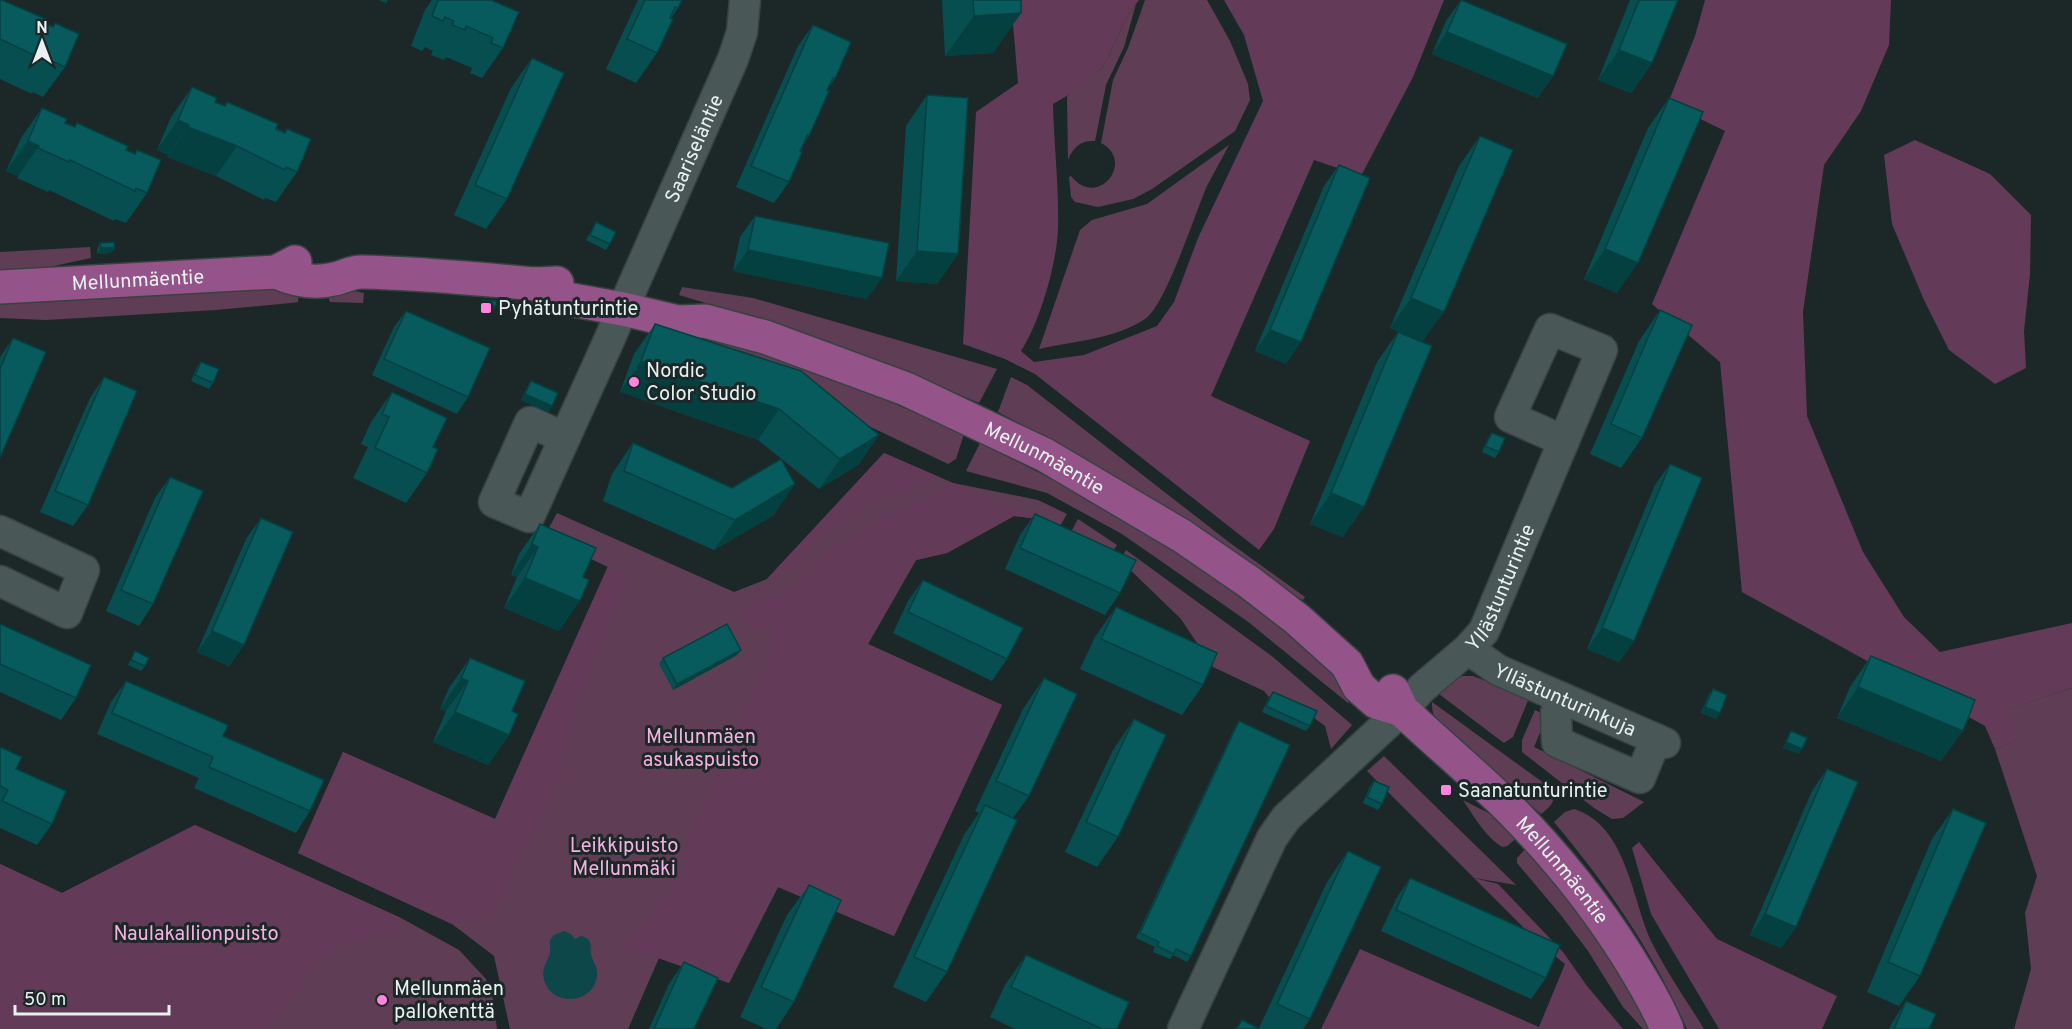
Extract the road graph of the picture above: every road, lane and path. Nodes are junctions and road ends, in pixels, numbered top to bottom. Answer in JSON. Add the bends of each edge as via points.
{"nodes":[{"id":1,"x":745,"y":0,"type":"edge"},
{"id":2,"x":0,"y":287,"type":"edge"},
{"id":3,"x":626,"y":301,"type":"junction"},
{"id":4,"x":565,"y":438,"type":"dead end"},
{"id":5,"x":1564,"y":441,"type":"dead end"},
{"id":6,"x":0,"y":531,"type":"edge"},
{"id":7,"x":0,"y":581,"type":"edge"},
{"id":8,"x":1468,"y":649,"type":"junction"},
{"id":9,"x":1562,"y":698,"type":"junction"},
{"id":10,"x":1402,"y":710,"type":"junction"},
{"id":11,"x":1183,"y":1029,"type":"edge"},
{"id":12,"x":1667,"y":1029,"type":"edge"}],
"edges":[{"from":1,"to":3,"type":"street","name":"Saariseläntie","via":[[734,59]]},
{"from":2,"to":3,"type":"main road","name":"Mellunmäentie","via":[[276,272],[297,261],[312,260],[334,262],[354,272],[536,284],[567,299]]},
{"from":3,"to":4,"type":"street"},
{"from":3,"to":10,"type":"main road","name":"Mellunmäentie","via":[[682,305],[705,321],[765,337],[896,385],[1045,455],[1182,536],[1249,582],[1347,664],[1374,672],[1390,687]]},
{"from":5,"to":8,"type":"street","name":"Yllästunturintie","via":[[1484,632]]},
{"from":6,"to":7,"type":"street","via":[[84,570],[67,613]]},
{"from":8,"to":9,"type":"street","name":"Yllästunturinkuja","via":[[1498,670]]},
{"from":8,"to":10,"type":"street","name":"Yllästunturintie"},
{"from":9,"to":9,"type":"street","name":"Yllästunturinkuja","via":[[1660,741],[1640,778],[1557,742],[1556,713]]},
{"from":10,"to":11,"type":"street","via":[[1286,818],[1272,838]]},
{"from":10,"to":12,"type":"main road","name":"Mellunmäentie","via":[[1552,853],[1616,938]]}]}
